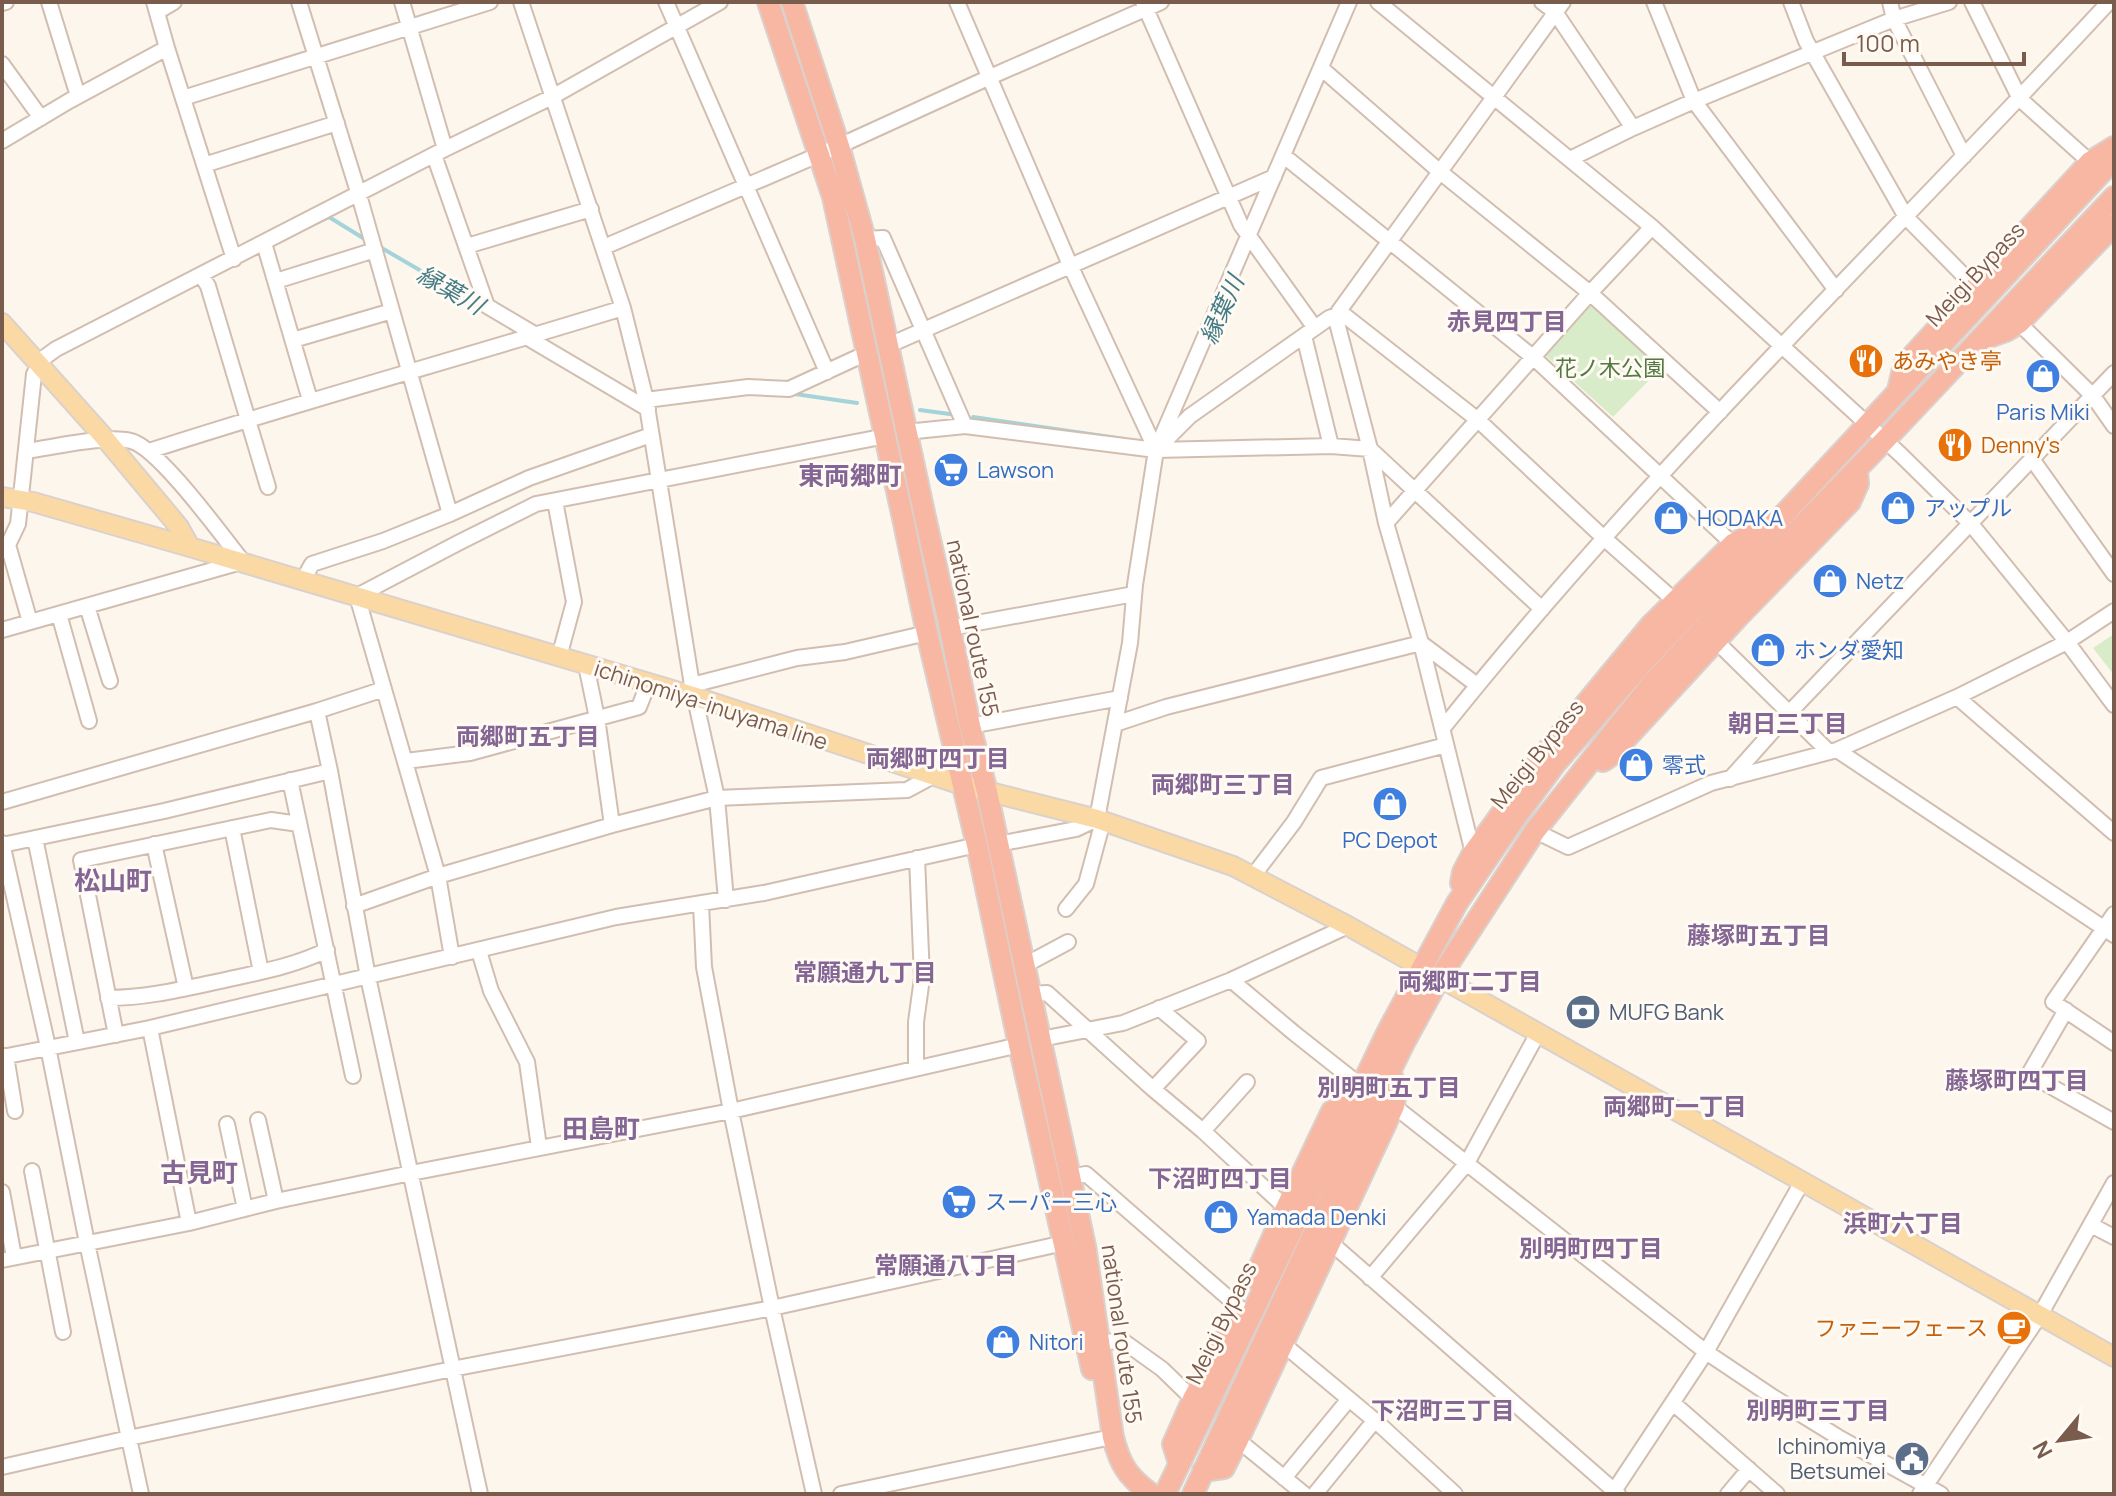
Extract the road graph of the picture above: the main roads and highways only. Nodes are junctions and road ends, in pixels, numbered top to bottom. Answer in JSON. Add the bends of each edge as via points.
{"nodes":[{"id":1,"x":768,"y":2,"type":"edge"},
{"id":2,"x":792,"y":2,"type":"edge"},
{"id":3,"x":2114,"y":147,"type":"edge"},
{"id":4,"x":2114,"y":159,"type":"edge"},
{"id":5,"x":2114,"y":197,"type":"edge"},
{"id":6,"x":2114,"y":225,"type":"edge"},
{"id":7,"x":2045,"y":270,"type":"junction"},
{"id":8,"x":2026,"y":315,"type":"junction"},
{"id":9,"x":2,"y":323,"type":"edge"},
{"id":10,"x":1979,"y":340,"type":"junction"},
{"id":11,"x":1896,"y":394,"type":"junction"},
{"id":12,"x":896,"y":434,"type":"junction"},
{"id":13,"x":1857,"y":470,"type":"junction"},
{"id":14,"x":2,"y":497,"type":"edge"},
{"id":15,"x":1776,"y":523,"type":"junction"},
{"id":16,"x":190,"y":547,"type":"junction"},
{"id":17,"x":1746,"y":583,"type":"junction"},
{"id":18,"x":1737,"y":618,"type":"junction"},
{"id":19,"x":1651,"y":625,"type":"junction"},
{"id":20,"x":1647,"y":658,"type":"junction"},
{"id":21,"x":1575,"y":780,"type":"junction"},
{"id":22,"x":962,"y":785,"type":"junction"},
{"id":23,"x":987,"y":792,"type":"junction"},
{"id":24,"x":1457,"y":903,"type":"junction"},
{"id":25,"x":1421,"y":967,"type":"junction"},
{"id":26,"x":1440,"y":977,"type":"junction"},
{"id":27,"x":1390,"y":1072,"type":"junction"},
{"id":28,"x":1358,"y":1093,"type":"junction"},
{"id":29,"x":2114,"y":1357,"type":"edge"},
{"id":30,"x":1179,"y":1463,"type":"junction"},
{"id":31,"x":1203,"y":1471,"type":"junction"},
{"id":32,"x":1138,"y":1494,"type":"edge"},
{"id":33,"x":1151,"y":1494,"type":"edge"},
{"id":34,"x":1165,"y":1494,"type":"edge"},
{"id":35,"x":1193,"y":1494,"type":"edge"}],
"edges":[{"from":1,"to":12,"type":"highway","name":"national route 155","via":[[833,197],[867,353]]},
{"from":2,"to":12,"type":"highway","name":"national route 155","via":[[865,239],[887,346]]},
{"from":3,"to":11,"type":"highway","via":[[2090,162],[1904,365]]},
{"from":4,"to":11,"type":"highway","name":"Meigi Bypass"},
{"from":5,"to":7,"type":"highway","name":"Meigi Bypass"},
{"from":6,"to":8,"type":"highway"},
{"from":7,"to":8,"type":"highway"},
{"from":7,"to":10,"type":"highway","name":"Meigi Bypass"},
{"from":8,"to":10,"type":"highway","via":[[2006,331]]},
{"from":9,"to":16,"type":"main road","via":[[106,440]]},
{"from":10,"to":13,"type":"highway","name":"Meigi Bypass"},
{"from":11,"to":15,"type":"highway","name":"Meigi Bypass"},
{"from":12,"to":22,"type":"highway","name":"national route 155","via":[[927,633]]},
{"from":12,"to":23,"type":"highway","name":"national route 155","via":[[950,628]]},
{"from":13,"to":17,"type":"highway","name":"Meigi Bypass"},
{"from":13,"to":18,"type":"highway","via":[[1850,502]]},
{"from":14,"to":16,"type":"main road","name":"ichinomiya-inuyama line"},
{"from":15,"to":19,"type":"highway","via":[[1733,544]]},
{"from":15,"to":20,"type":"highway","name":"Meigi Bypass"},
{"from":16,"to":22,"type":"main road","name":"ichinomiya-inuyama line","via":[[648,684],[694,691]]},
{"from":17,"to":18,"type":"highway"},
{"from":17,"to":21,"type":"highway","name":"Meigi Bypass","via":[[1654,681]]},
{"from":18,"to":21,"type":"highway","via":[[1609,757]]},
{"from":19,"to":20,"type":"highway"},
{"from":19,"to":24,"type":"highway","via":[[1546,752],[1473,853]]},
{"from":20,"to":24,"type":"highway","name":"Meigi Bypass","via":[[1555,764]]},
{"from":21,"to":26,"type":"highway","name":"Meigi Bypass","via":[[1535,831]]},
{"from":22,"to":23,"type":"main road","name":"ichinomiya-inuyama line"},
{"from":22,"to":32,"type":"highway","name":"national route 155","via":[[1107,1438],[1118,1470]]},
{"from":23,"to":25,"type":"main road","name":"ichinomiya-inuyama line","via":[[1100,820],[1233,866]]},
{"from":23,"to":33,"type":"highway","name":"national route 155","via":[[1085,1246],[1117,1452],[1131,1478]]},
{"from":24,"to":25,"type":"highway","name":"Meigi Bypass"},
{"from":25,"to":26,"type":"main road","name":"ichinomiya-inuyama line"},
{"from":25,"to":28,"type":"highway","name":"Meigi Bypass"},
{"from":26,"to":27,"type":"highway","name":"Meigi Bypass"},
{"from":26,"to":29,"type":"main road","name":"ichinomiya-inuyama line"},
{"from":27,"to":31,"type":"highway","name":"Meigi Bypass"},
{"from":27,"to":31,"type":"highway","via":[[1396,1086],[1394,1106],[1283,1344],[1224,1468]]},
{"from":28,"to":30,"type":"highway","name":"Meigi Bypass"},
{"from":28,"to":30,"type":"highway","via":[[1332,1111],[1173,1444]]},
{"from":30,"to":34,"type":"highway","name":"Meigi Bypass"},
{"from":31,"to":35,"type":"highway","name":"Meigi Bypass"}]}
